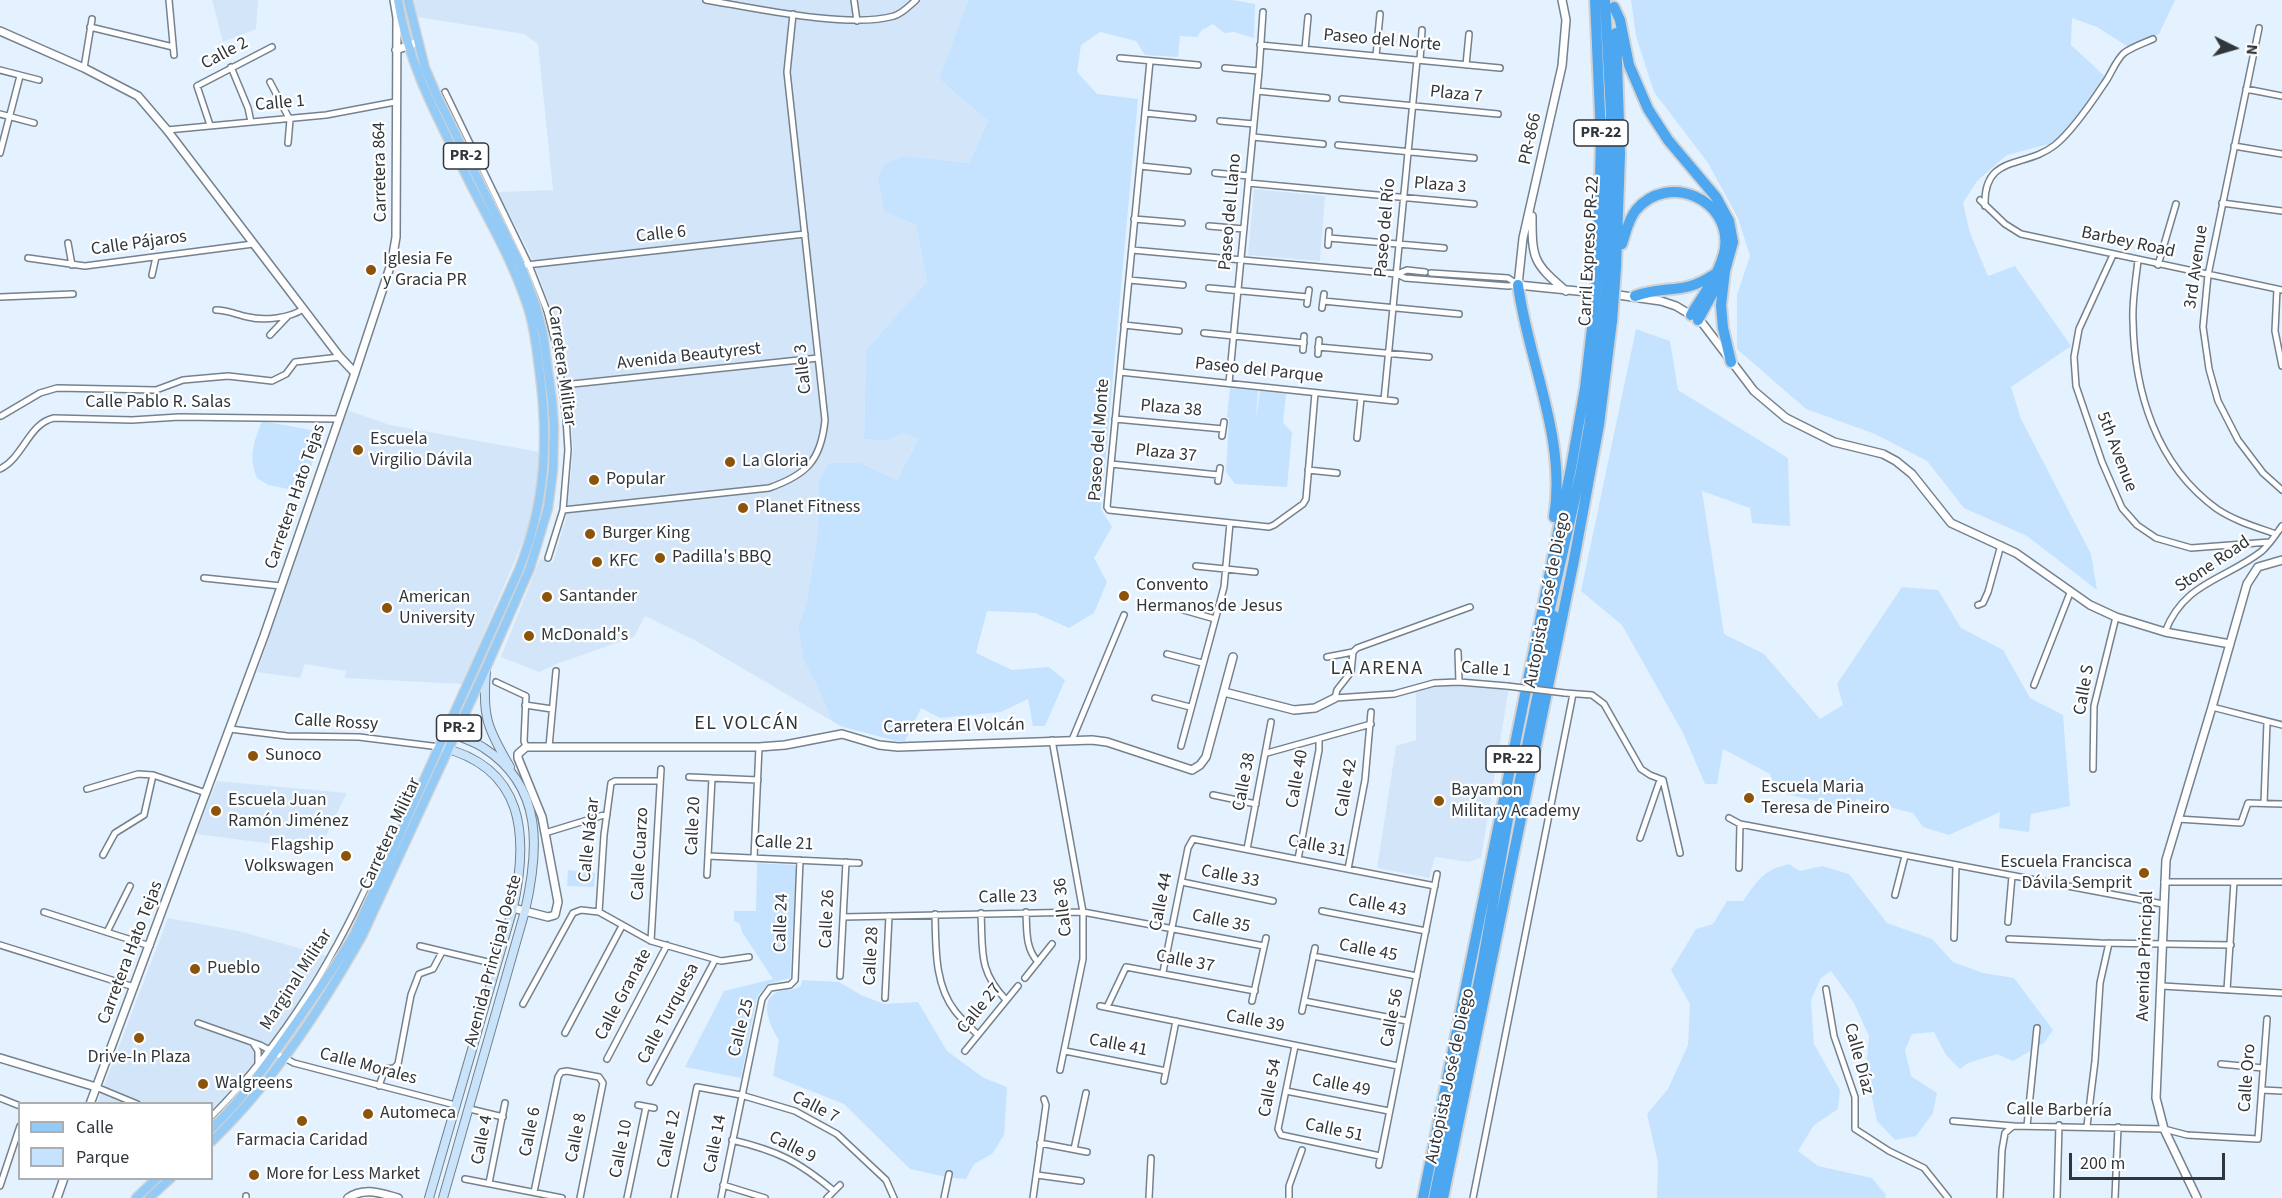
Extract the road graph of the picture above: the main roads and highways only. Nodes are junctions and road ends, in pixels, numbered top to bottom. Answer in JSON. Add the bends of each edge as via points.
{"nodes":[{"id":1,"x":396,"y":0,"type":"edge"},
{"id":2,"x":410,"y":0,"type":"edge"},
{"id":3,"x":1595,"y":0,"type":"edge"},
{"id":4,"x":1611,"y":2,"type":"edge"},
{"id":5,"x":1610,"y":265,"type":"junction"},
{"id":6,"x":521,"y":266,"type":"junction"},
{"id":7,"x":1720,"y":272,"type":"junction"},
{"id":8,"x":1518,"y":285,"type":"road end"},
{"id":9,"x":1635,"y":296,"type":"road end"},
{"id":10,"x":1695,"y":317,"type":"road end"},
{"id":11,"x":1602,"y":320,"type":"junction"},
{"id":12,"x":1731,"y":362,"type":"road end"},
{"id":13,"x":1544,"y":604,"type":"junction"},
{"id":14,"x":486,"y":668,"type":"junction"},
{"id":15,"x":451,"y":733,"type":"junction"},
{"id":16,"x":444,"y":748,"type":"junction"},
{"id":17,"x":517,"y":778,"type":"junction"},
{"id":18,"x":213,"y":1127,"type":"edge"},
{"id":19,"x":213,"y":1140,"type":"edge"},
{"id":20,"x":156,"y":1180,"type":"edge"},
{"id":21,"x":170,"y":1180,"type":"edge"},
{"id":22,"x":136,"y":1198,"type":"edge"},
{"id":23,"x":149,"y":1198,"type":"edge"},
{"id":24,"x":429,"y":1198,"type":"edge"},
{"id":25,"x":443,"y":1198,"type":"edge"},
{"id":26,"x":1424,"y":1198,"type":"edge"},
{"id":27,"x":1434,"y":1198,"type":"edge"},
{"id":28,"x":1443,"y":1198,"type":"edge"}],
"edges":[{"from":1,"to":6,"type":"main road","name":"Carretera Militar","number":"PR-2","via":[[430,104]]},
{"from":2,"to":6,"type":"main road","name":"Carretera Militar","number":"PR-2","via":[[425,68]]},
{"from":3,"to":5,"type":"highway","name":"Autopista José de Diego","number":"PR-22"},
{"from":4,"to":5,"type":"highway","name":"Carril Expreso PR-22"},
{"from":4,"to":7,"type":"highway","via":[[1620,20],[1629,65],[1648,109],[1730,221],[1733,242]]},
{"from":5,"to":7,"type":"highway","via":[[1636,209],[1656,196],[1685,192],[1711,206],[1723,226],[1725,247]]},
{"from":5,"to":11,"type":"highway","name":"Autopista José de Diego","number":"PR-22","bridge":true},
{"from":5,"to":11,"type":"highway","name":"Autopista José de Diego","number":"PR-22","bridge":true},
{"from":6,"to":14,"type":"main road","name":"Carretera Militar","number":"PR-2","via":[[543,334],[554,427],[553,470],[540,542]]},
{"from":6,"to":15,"type":"main road","name":"Carretera Militar","number":"PR-2","via":[[535,335],[545,421],[542,481],[526,553]]},
{"from":7,"to":9,"type":"highway","via":[[1684,289],[1652,290]]},
{"from":7,"to":10,"type":"highway"},
{"from":7,"to":12,"type":"highway","via":[[1721,316]]},
{"from":8,"to":13,"type":"highway","via":[[1549,423],[1556,473],[1556,508],[1544,574]]},
{"from":11,"to":13,"type":"highway","name":"Autopista José de Diego","number":"PR-22"},
{"from":11,"to":27,"type":"highway","name":"Carril Expreso PR-22","via":[[1582,467],[1515,778],[1482,966]]},
{"from":11,"to":28,"type":"highway","name":"Autopista José de Diego","number":"PR-22","via":[[1599,425]]},
{"from":13,"to":26,"type":"highway","name":"Autopista José de Diego","number":"PR-22"},
{"from":14,"to":15,"type":"main road","name":"Carretera Militar","number":"PR-2"},
{"from":14,"to":17,"type":"main road","via":[[485,715]]},
{"from":15,"to":16,"type":"main road","name":"Carretera Militar","number":"PR-2"},
{"from":15,"to":17,"type":"main road","name":"Avenida Principal Oeste","via":[[484,748]]},
{"from":16,"to":18,"type":"main road","name":"Carretera Militar","number":"PR-2","via":[[341,958],[246,1089]]},
{"from":16,"to":19,"type":"main road","name":"Carretera Militar","number":"PR-2","via":[[362,936],[333,988],[285,1058]]},
{"from":16,"to":24,"type":"main road","name":"Avenida Principal Oeste","via":[[480,763],[491,772],[517,814],[522,842],[513,908]]},
{"from":17,"to":25,"type":"main road","name":"Avenida Principal Oeste","via":[[526,796],[535,834],[532,881]]},
{"from":20,"to":22,"type":"main road"},
{"from":21,"to":23,"type":"main road"}]}
